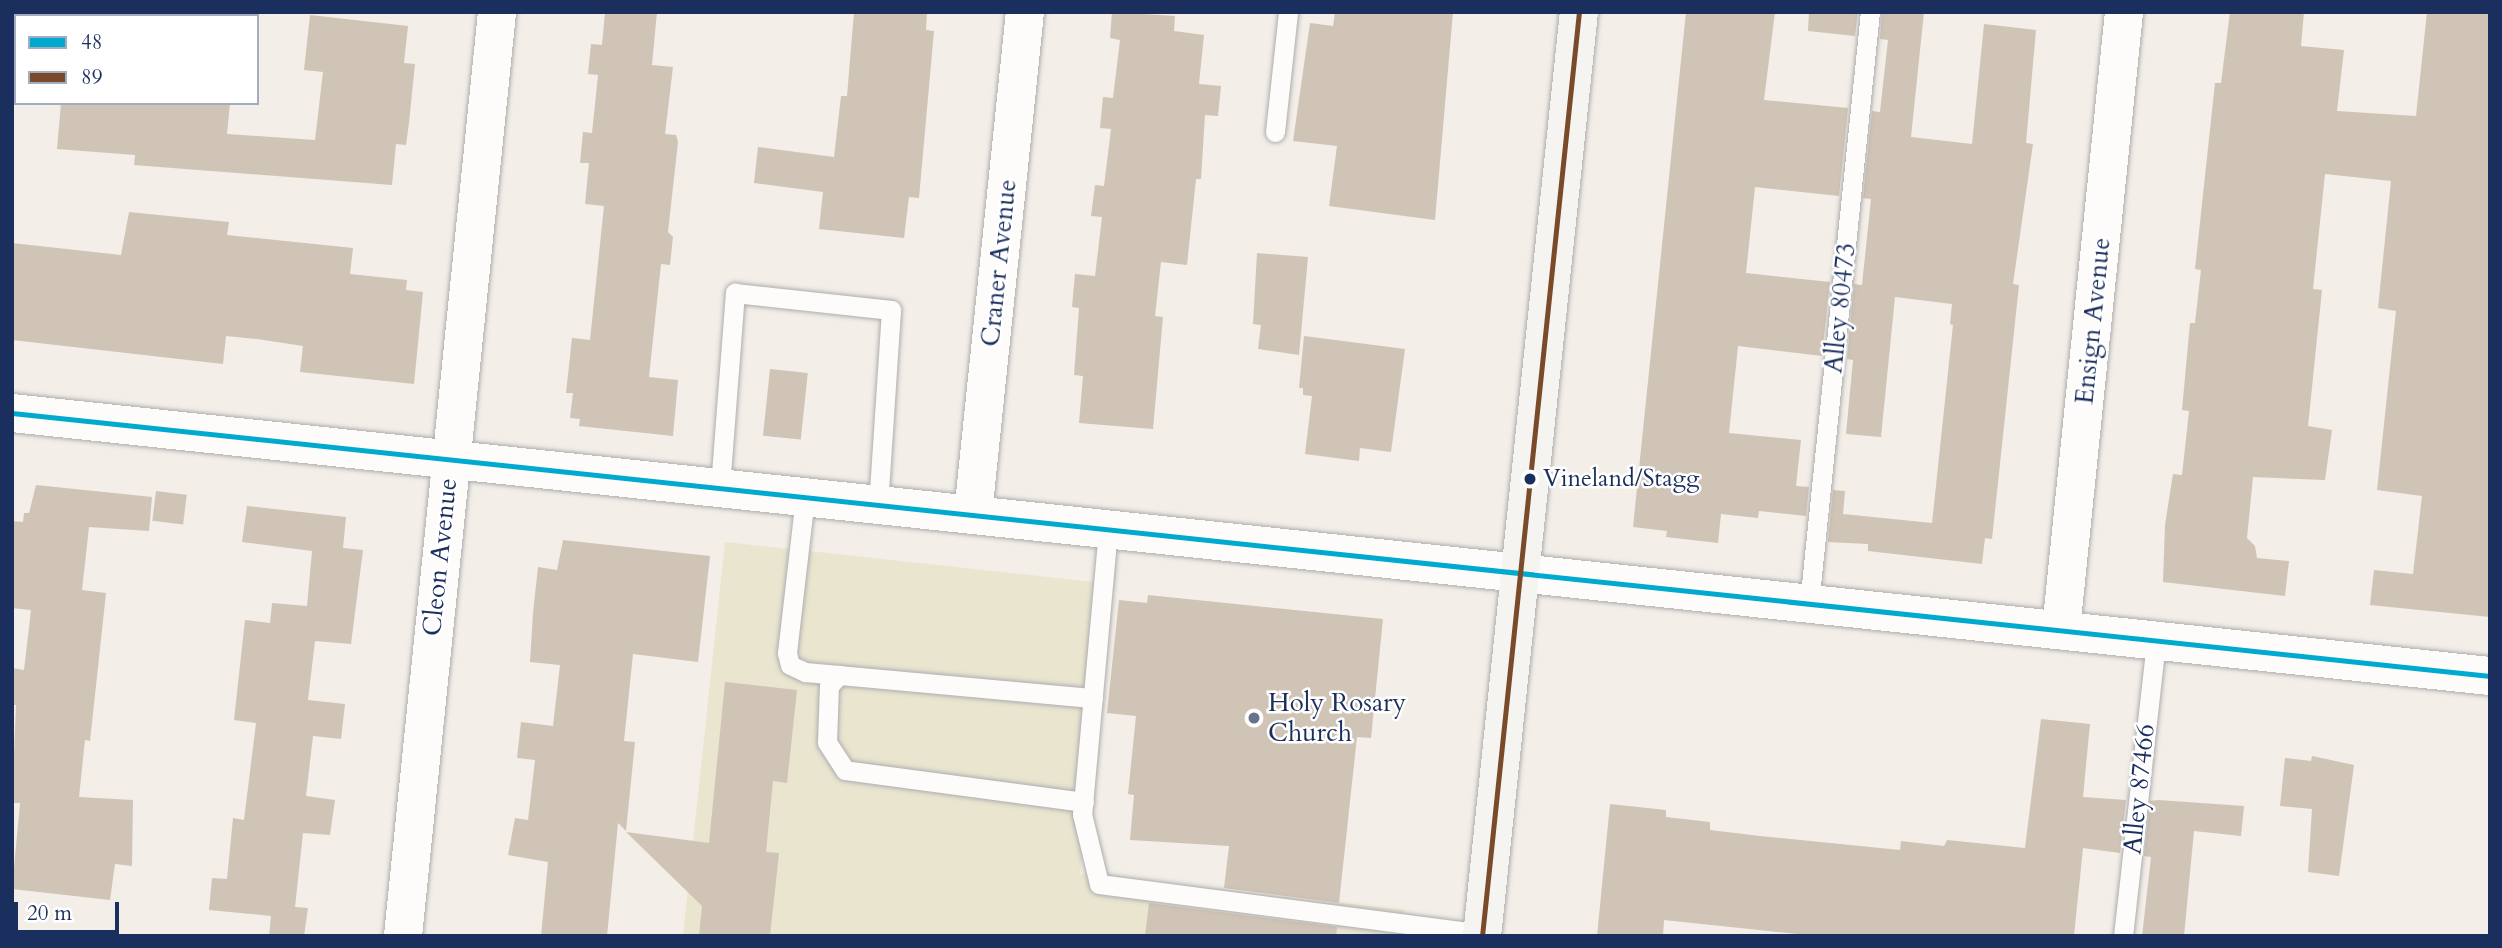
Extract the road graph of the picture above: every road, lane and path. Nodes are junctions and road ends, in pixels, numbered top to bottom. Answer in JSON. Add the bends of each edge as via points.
{"nodes":[{"id":1,"x":497,"y":12,"type":"edge"},
{"id":2,"x":1025,"y":12,"type":"edge"},
{"id":3,"x":1579,"y":12,"type":"edge"},
{"id":4,"x":1870,"y":12,"type":"edge"},
{"id":5,"x":2124,"y":12,"type":"edge"},
{"id":6,"x":1288,"y":13,"type":"edge"},
{"id":7,"x":1275,"y":132,"type":"dead end"},
{"id":8,"x":12,"y":413,"type":"edge"},
{"id":9,"x":450,"y":459,"type":"junction"},
{"id":10,"x":720,"y":487,"type":"junction"},
{"id":11,"x":806,"y":497,"type":"junction"},
{"id":12,"x":878,"y":506,"type":"junction"},
{"id":13,"x":973,"y":514,"type":"junction"},
{"id":14,"x":1108,"y":530,"type":"junction"},
{"id":15,"x":1520,"y":574,"type":"junction"},
{"id":16,"x":1809,"y":604,"type":"junction"},
{"id":17,"x":2061,"y":630,"type":"junction"},
{"id":18,"x":2156,"y":642,"type":"junction"},
{"id":19,"x":839,"y":675,"type":"junction"},
{"id":20,"x":2490,"y":676,"type":"edge"},
{"id":21,"x":1093,"y":698,"type":"junction"},
{"id":22,"x":1084,"y":802,"type":"junction"},
{"id":23,"x":1482,"y":935,"type":"edge"},
{"id":24,"x":403,"y":936,"type":"edge"},
{"id":25,"x":2123,"y":936,"type":"edge"}],
"edges":[{"from":1,"to":9,"type":"street","name":"Cleon Avenue"},
{"from":2,"to":13,"type":"street","name":"Craner Avenue"},
{"from":3,"to":15,"type":"main road"},
{"from":4,"to":16,"type":"lane","name":"Alley 80473"},
{"from":5,"to":17,"type":"street","name":"Ensign Avenue"},
{"from":6,"to":7,"type":"lane"},
{"from":8,"to":9,"type":"street"},
{"from":9,"to":10,"type":"street"},
{"from":9,"to":24,"type":"street","name":"Cleon Avenue"},
{"from":10,"to":11,"type":"street"},
{"from":10,"to":12,"type":"lane","via":[[735,293],[891,310]]},
{"from":11,"to":12,"type":"street"},
{"from":11,"to":19,"type":"lane","via":[[787,653],[790,665],[805,672]]},
{"from":12,"to":13,"type":"street"},
{"from":13,"to":14,"type":"street"},
{"from":14,"to":15,"type":"street"},
{"from":14,"to":21,"type":"lane"},
{"from":15,"to":16,"type":"street"},
{"from":15,"to":23,"type":"main road"},
{"from":16,"to":17,"type":"street"},
{"from":17,"to":18,"type":"street"},
{"from":18,"to":20,"type":"street"},
{"from":18,"to":25,"type":"lane","name":"Alley 87466"},
{"from":19,"to":21,"type":"lane"},
{"from":19,"to":22,"type":"lane","via":[[829,687],[827,742],[845,770]]},
{"from":21,"to":22,"type":"lane"},
{"from":22,"to":23,"type":"lane","via":[[1082,814],[1099,884]]}]}
